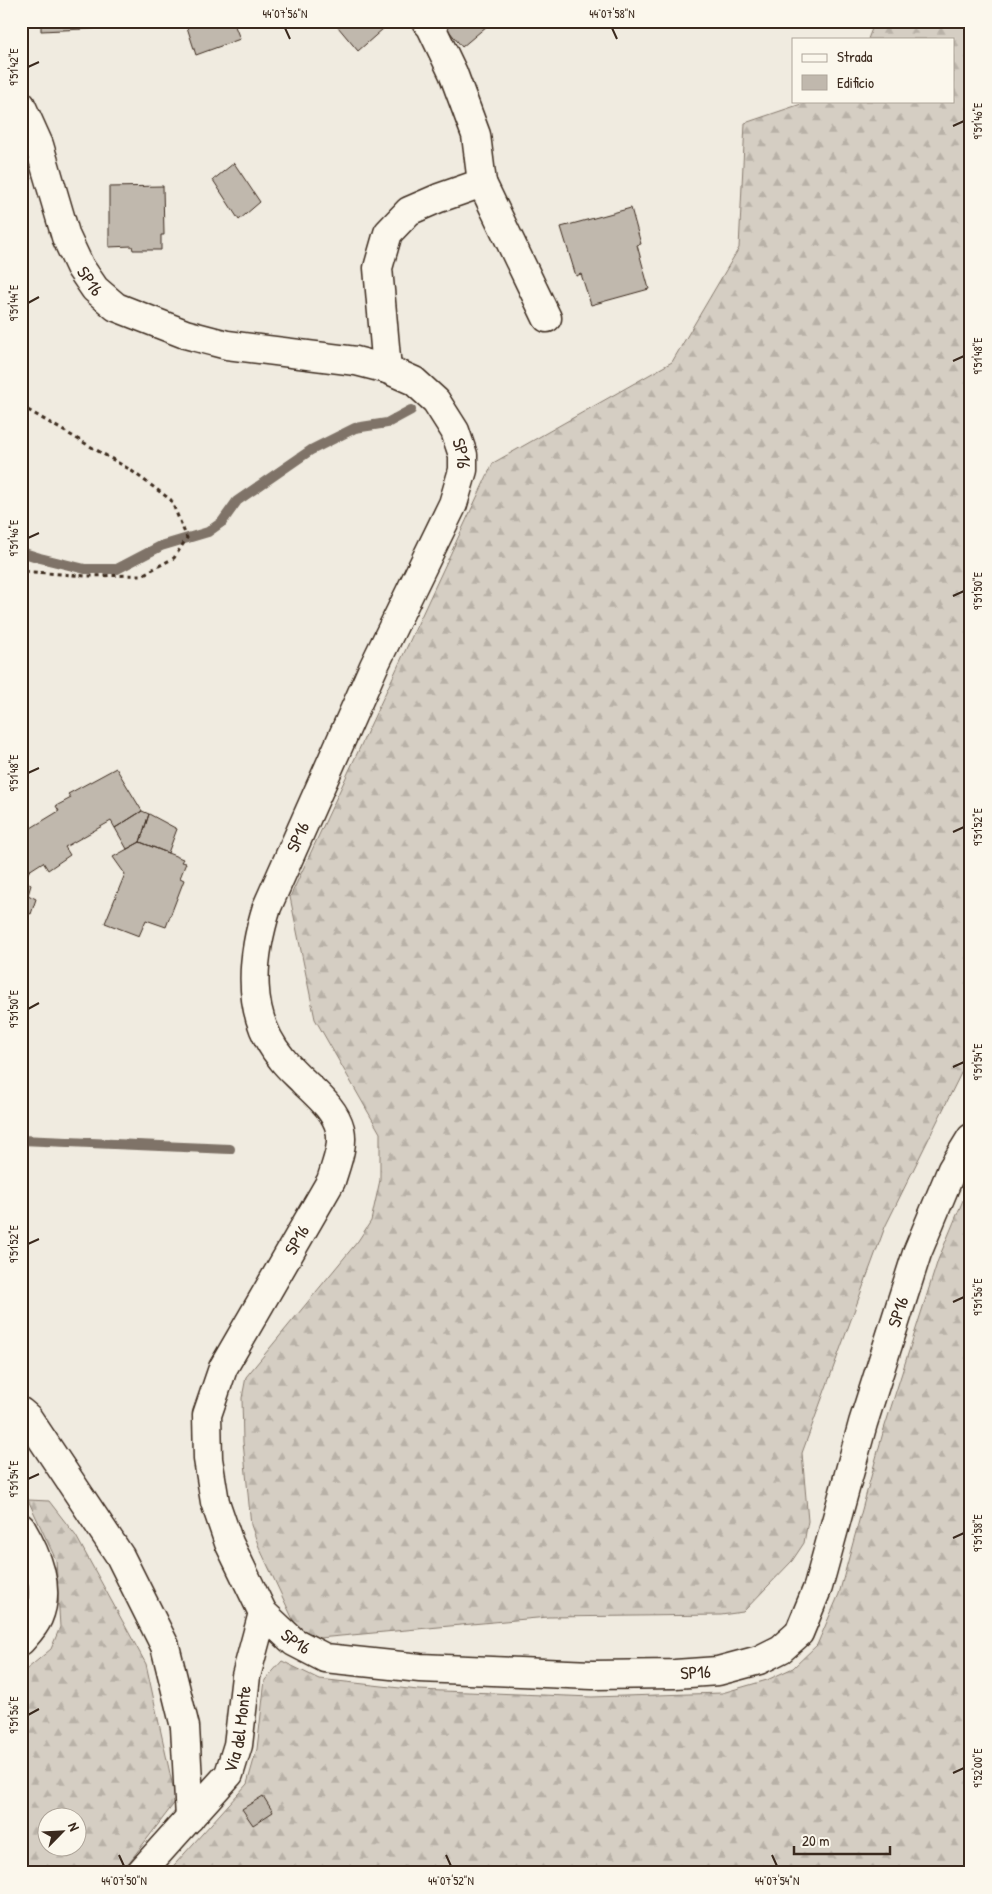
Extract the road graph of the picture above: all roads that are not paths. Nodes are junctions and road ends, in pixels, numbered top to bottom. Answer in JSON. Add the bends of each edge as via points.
{"nodes":[{"id":1,"x":426,"y":21,"type":"edge"},
{"id":2,"x":21,"y":105,"type":"edge"},
{"id":3,"x":482,"y":183,"type":"junction"},
{"id":4,"x":547,"y":318,"type":"dead end"},
{"id":5,"x":387,"y":369,"type":"junction"},
{"id":6,"x":971,"y":1138,"type":"edge"},
{"id":7,"x":21,"y":1412,"type":"edge"},
{"id":8,"x":21,"y":1528,"type":"edge"},
{"id":9,"x":263,"y":1613,"type":"junction"},
{"id":10,"x":21,"y":1641,"type":"edge"},
{"id":11,"x":190,"y":1818,"type":"junction"},
{"id":12,"x":140,"y":1873,"type":"edge"}],
"edges":[{"from":1,"to":3,"type":"street","via":[[453,73],[476,135]]},
{"from":2,"to":5,"type":"street","name":"SP16","number":"SP16","via":[[39,145],[66,237],[80,267],[95,289],[116,307],[185,334],[227,345],[356,361]]},
{"from":3,"to":4,"type":"street"},
{"from":3,"to":5,"type":"street","via":[[409,211],[388,233],[378,268]]},
{"from":5,"to":9,"type":"street","name":"SP16","number":"SP16","via":[[414,381],[436,401],[455,431],[463,455],[463,470],[453,504],[374,666],[267,907],[258,936],[254,970],[255,1005],[263,1028],[281,1058],[330,1108],[340,1128],[340,1149],[331,1180],[223,1368],[207,1415],[208,1459],[215,1502],[229,1543]]},
{"from":6,"to":9,"type":"street","name":"SP16","number":"SP16","via":[[952,1169],[917,1252],[864,1422],[818,1587],[799,1633],[781,1650],[759,1660],[718,1671],[675,1674],[592,1675],[420,1668],[325,1658],[294,1642]]},
{"from":7,"to":11,"type":"street","via":[[120,1556],[165,1646],[185,1727]]},
{"from":8,"to":10,"type":"street","via":[[42,1576],[44,1601],[37,1621]]},
{"from":9,"to":11,"type":"street","name":"Via del Monte","via":[[246,1676],[238,1745],[229,1774]]},
{"from":11,"to":12,"type":"street","name":"Via del Monte"}]}
